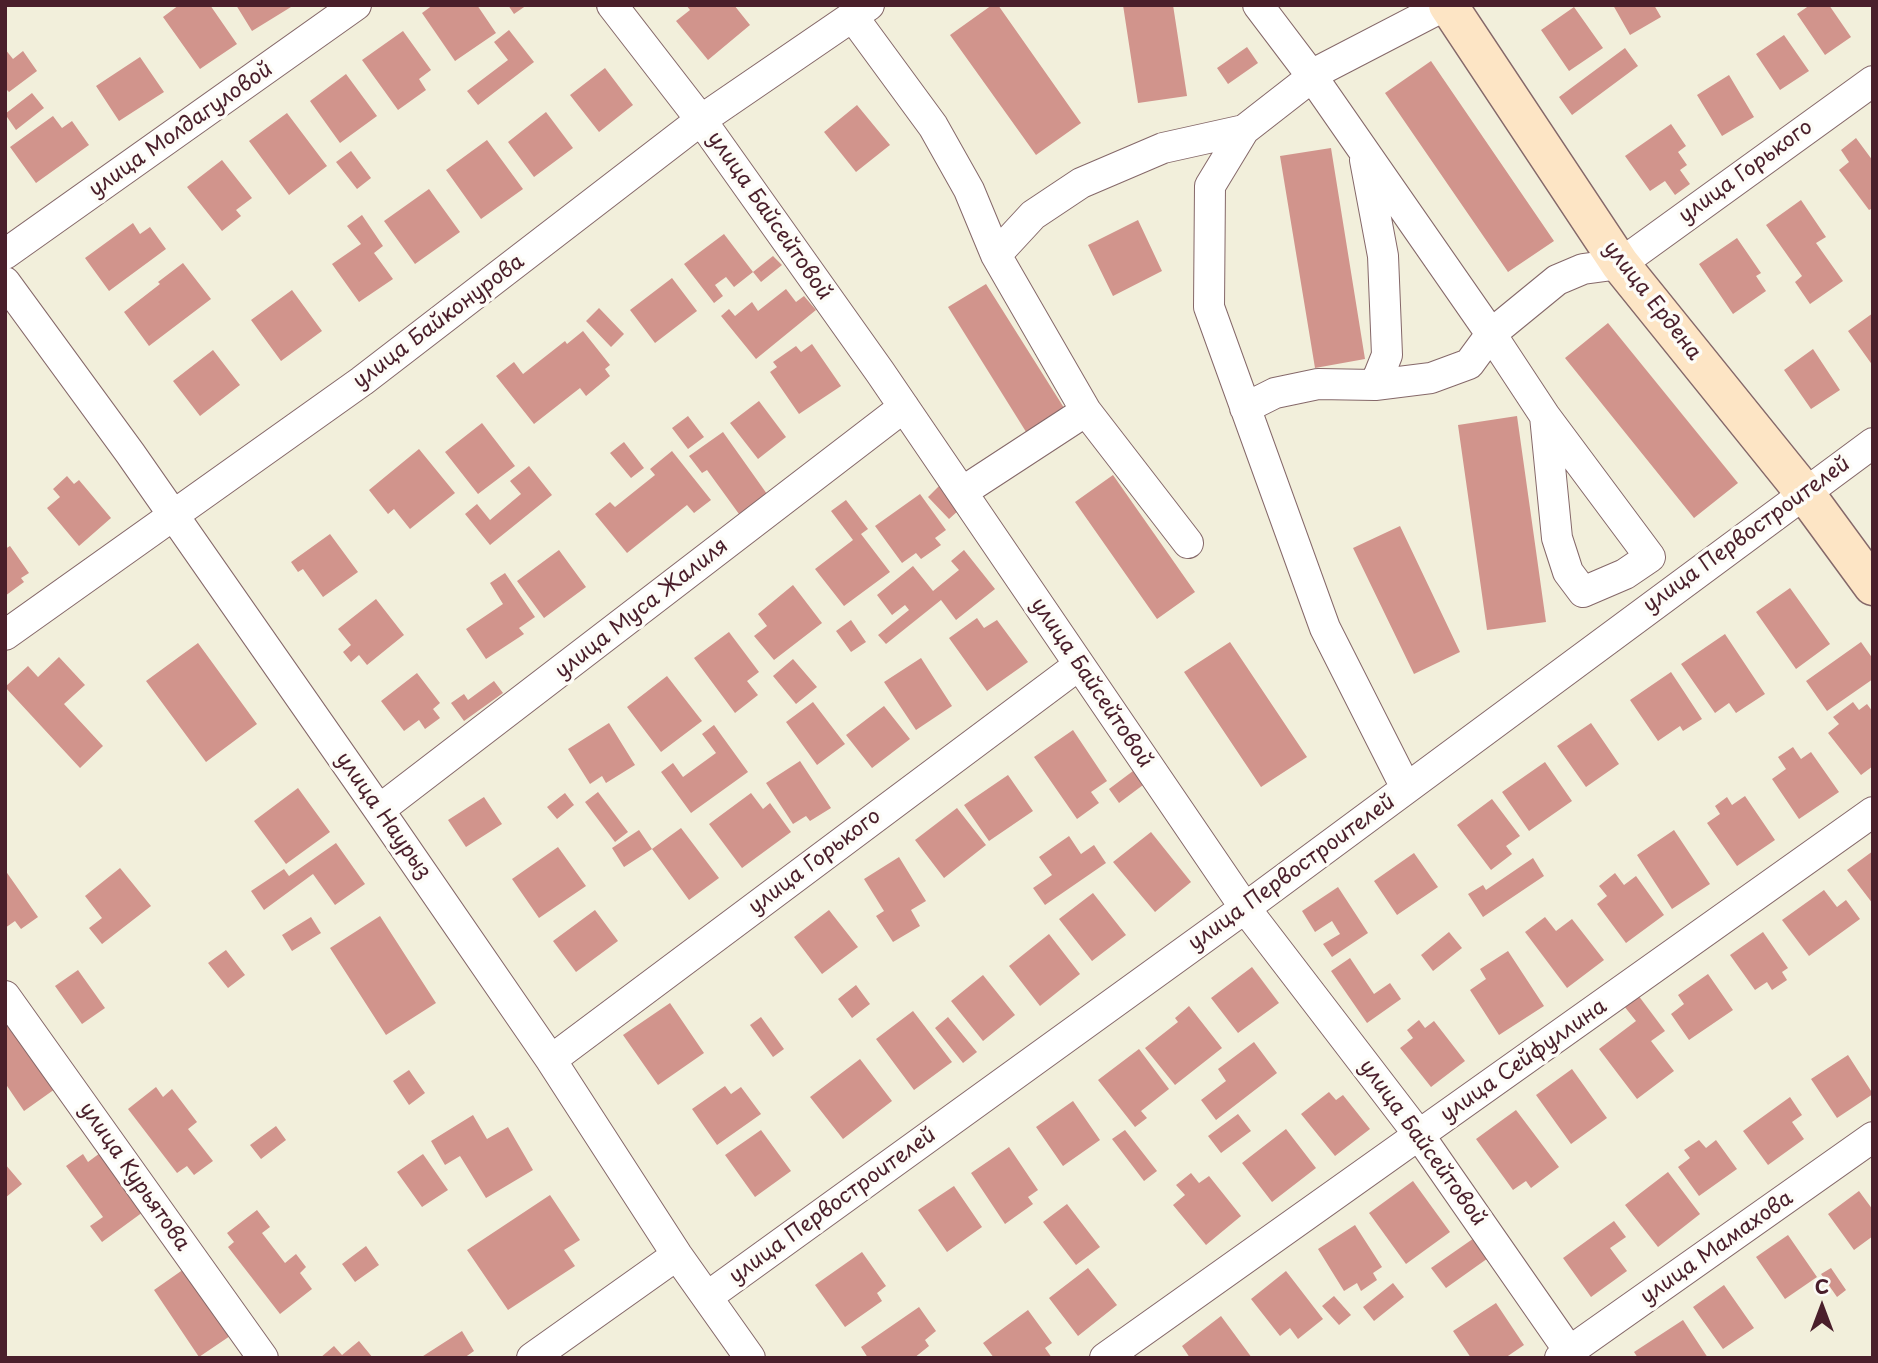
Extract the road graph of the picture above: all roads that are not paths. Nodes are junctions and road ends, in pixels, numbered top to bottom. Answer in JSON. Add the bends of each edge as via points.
{"nodes":[{"id":1,"x":356,"y":5,"type":"edge"},
{"id":2,"x":612,"y":5,"type":"edge"},
{"id":3,"x":1258,"y":5,"type":"edge"},
{"id":4,"x":1447,"y":5,"type":"edge"},
{"id":5,"x":861,"y":11,"type":"edge"},
{"id":6,"x":1312,"y":76,"type":"junction"},
{"id":7,"x":1873,"y":81,"type":"edge"},
{"id":8,"x":701,"y":120,"type":"junction"},
{"id":9,"x":1244,"y":130,"type":"junction"},
{"id":10,"x":1363,"y":150,"type":"junction"},
{"id":11,"x":5,"y":254,"type":"edge"},
{"id":12,"x":996,"y":255,"type":"junction"},
{"id":13,"x":1620,"y":264,"type":"junction"},
{"id":14,"x":5,"y":282,"type":"edge"},
{"id":15,"x":1491,"y":334,"type":"junction"},
{"id":16,"x":1375,"y":385,"type":"junction"},
{"id":17,"x":904,"y":407,"type":"junction"},
{"id":18,"x":1245,"y":408,"type":"junction"},
{"id":19,"x":1086,"y":411,"type":"junction"},
{"id":20,"x":1545,"y":416,"type":"junction"},
{"id":21,"x":1873,"y":443,"type":"edge"},
{"id":22,"x":961,"y":492,"type":"junction"},
{"id":23,"x":1804,"y":492,"type":"junction"},
{"id":24,"x":173,"y":515,"type":"junction"},
{"id":25,"x":1188,"y":543,"type":"dead end"},
{"id":26,"x":1873,"y":586,"type":"edge"},
{"id":27,"x":5,"y":635,"type":"edge"},
{"id":28,"x":1079,"y":665,"type":"junction"},
{"id":29,"x":1406,"y":788,"type":"junction"},
{"id":30,"x":379,"y":810,"type":"junction"},
{"id":31,"x":1873,"y":812,"type":"edge"},
{"id":32,"x":1245,"y":908,"type":"junction"},
{"id":33,"x":5,"y":996,"type":"edge"},
{"id":34,"x":551,"y":1060,"type":"junction"},
{"id":35,"x":1419,"y":1135,"type":"junction"},
{"id":36,"x":1873,"y":1137,"type":"edge"},
{"id":37,"x":677,"y":1255,"type":"junction"},
{"id":38,"x":706,"y":1297,"type":"junction"},
{"id":39,"x":1568,"y":1356,"type":"edge"},
{"id":40,"x":263,"y":1358,"type":"edge"},
{"id":41,"x":532,"y":1358,"type":"edge"},
{"id":42,"x":750,"y":1358,"type":"edge"},
{"id":43,"x":1105,"y":1358,"type":"edge"}],
"edges":[{"from":1,"to":11,"type":"street","name":"улица Молдагуловой"},
{"from":2,"to":8,"type":"street","name":"улица Байсейтовой"},
{"from":3,"to":6,"type":"street"},
{"from":4,"to":6,"type":"street"},
{"from":4,"to":13,"type":"street","name":"улица Ердена"},
{"from":5,"to":8,"type":"street","name":"улица Байконурова"},
{"from":5,"to":12,"type":"street","via":[[970,190]]},
{"from":6,"to":9,"type":"street"},
{"from":6,"to":10,"type":"street"},
{"from":7,"to":13,"type":"street","name":"улица Горького"},
{"from":8,"to":17,"type":"street","name":"улица Байсейтовой"},
{"from":8,"to":24,"type":"street","name":"улица Байконурова","via":[[362,381]]},
{"from":9,"to":12,"type":"street","via":[[1163,148],[1081,183],[1033,215]]},
{"from":9,"to":18,"type":"street","via":[[1210,186],[1208,245],[1209,307]]},
{"from":10,"to":15,"type":"street"},
{"from":10,"to":16,"type":"street","via":[[1383,256],[1387,355]]},
{"from":12,"to":19,"type":"street"},
{"from":13,"to":15,"type":"street","via":[[1583,269],[1558,279]]},
{"from":13,"to":23,"type":"street","name":"улица Ердена"},
{"from":14,"to":24,"type":"street","name":"улица Наурыз"},
{"from":15,"to":16,"type":"street","via":[[1469,364],[1430,378]]},
{"from":15,"to":20,"type":"street"},
{"from":16,"to":18,"type":"street","via":[[1318,384],[1275,393]]},
{"from":17,"to":22,"type":"street","name":"улица Байсейтовой"},
{"from":17,"to":30,"type":"street","name":"улица Муса Жалиля"},
{"from":18,"to":29,"type":"street","via":[[1325,628]]},
{"from":19,"to":22,"type":"street"},
{"from":19,"to":25,"type":"street"},
{"from":20,"to":20,"type":"street","via":[[1650,557],[1583,592],[1568,572],[1557,538]]},
{"from":21,"to":23,"type":"street","name":"улица Первостроителей"},
{"from":22,"to":28,"type":"street","name":"улица Байсейтовой"},
{"from":23,"to":26,"type":"street","name":"улица Ердена"},
{"from":23,"to":29,"type":"street","name":"улица Первостроителей"},
{"from":24,"to":27,"type":"street","name":"улица Байконурова"},
{"from":24,"to":30,"type":"street","name":"улица Наурыз"},
{"from":28,"to":32,"type":"street","name":"улица Байсейтовой"},
{"from":28,"to":34,"type":"street","name":"улица Горького"},
{"from":29,"to":32,"type":"street","name":"улица Первостроителей"},
{"from":30,"to":34,"type":"street","name":"улица Наурыз"},
{"from":31,"to":35,"type":"street","name":"улица Сейфуллина"},
{"from":32,"to":35,"type":"street","name":"улица Байсейтовой"},
{"from":32,"to":38,"type":"street","name":"улица Первостроителей"},
{"from":33,"to":40,"type":"street","name":"улица Курьятова"},
{"from":34,"to":37,"type":"street","name":"улица Наурыз"},
{"from":35,"to":39,"type":"street","name":"улица Байсейтовой"},
{"from":35,"to":43,"type":"street","name":"улица Сейфуллина"},
{"from":36,"to":39,"type":"street","name":"улица Мамахова"},
{"from":37,"to":38,"type":"street","name":"улица Наурыз"},
{"from":37,"to":41,"type":"street"},
{"from":38,"to":42,"type":"street","name":"улица Наурыз"}]}
